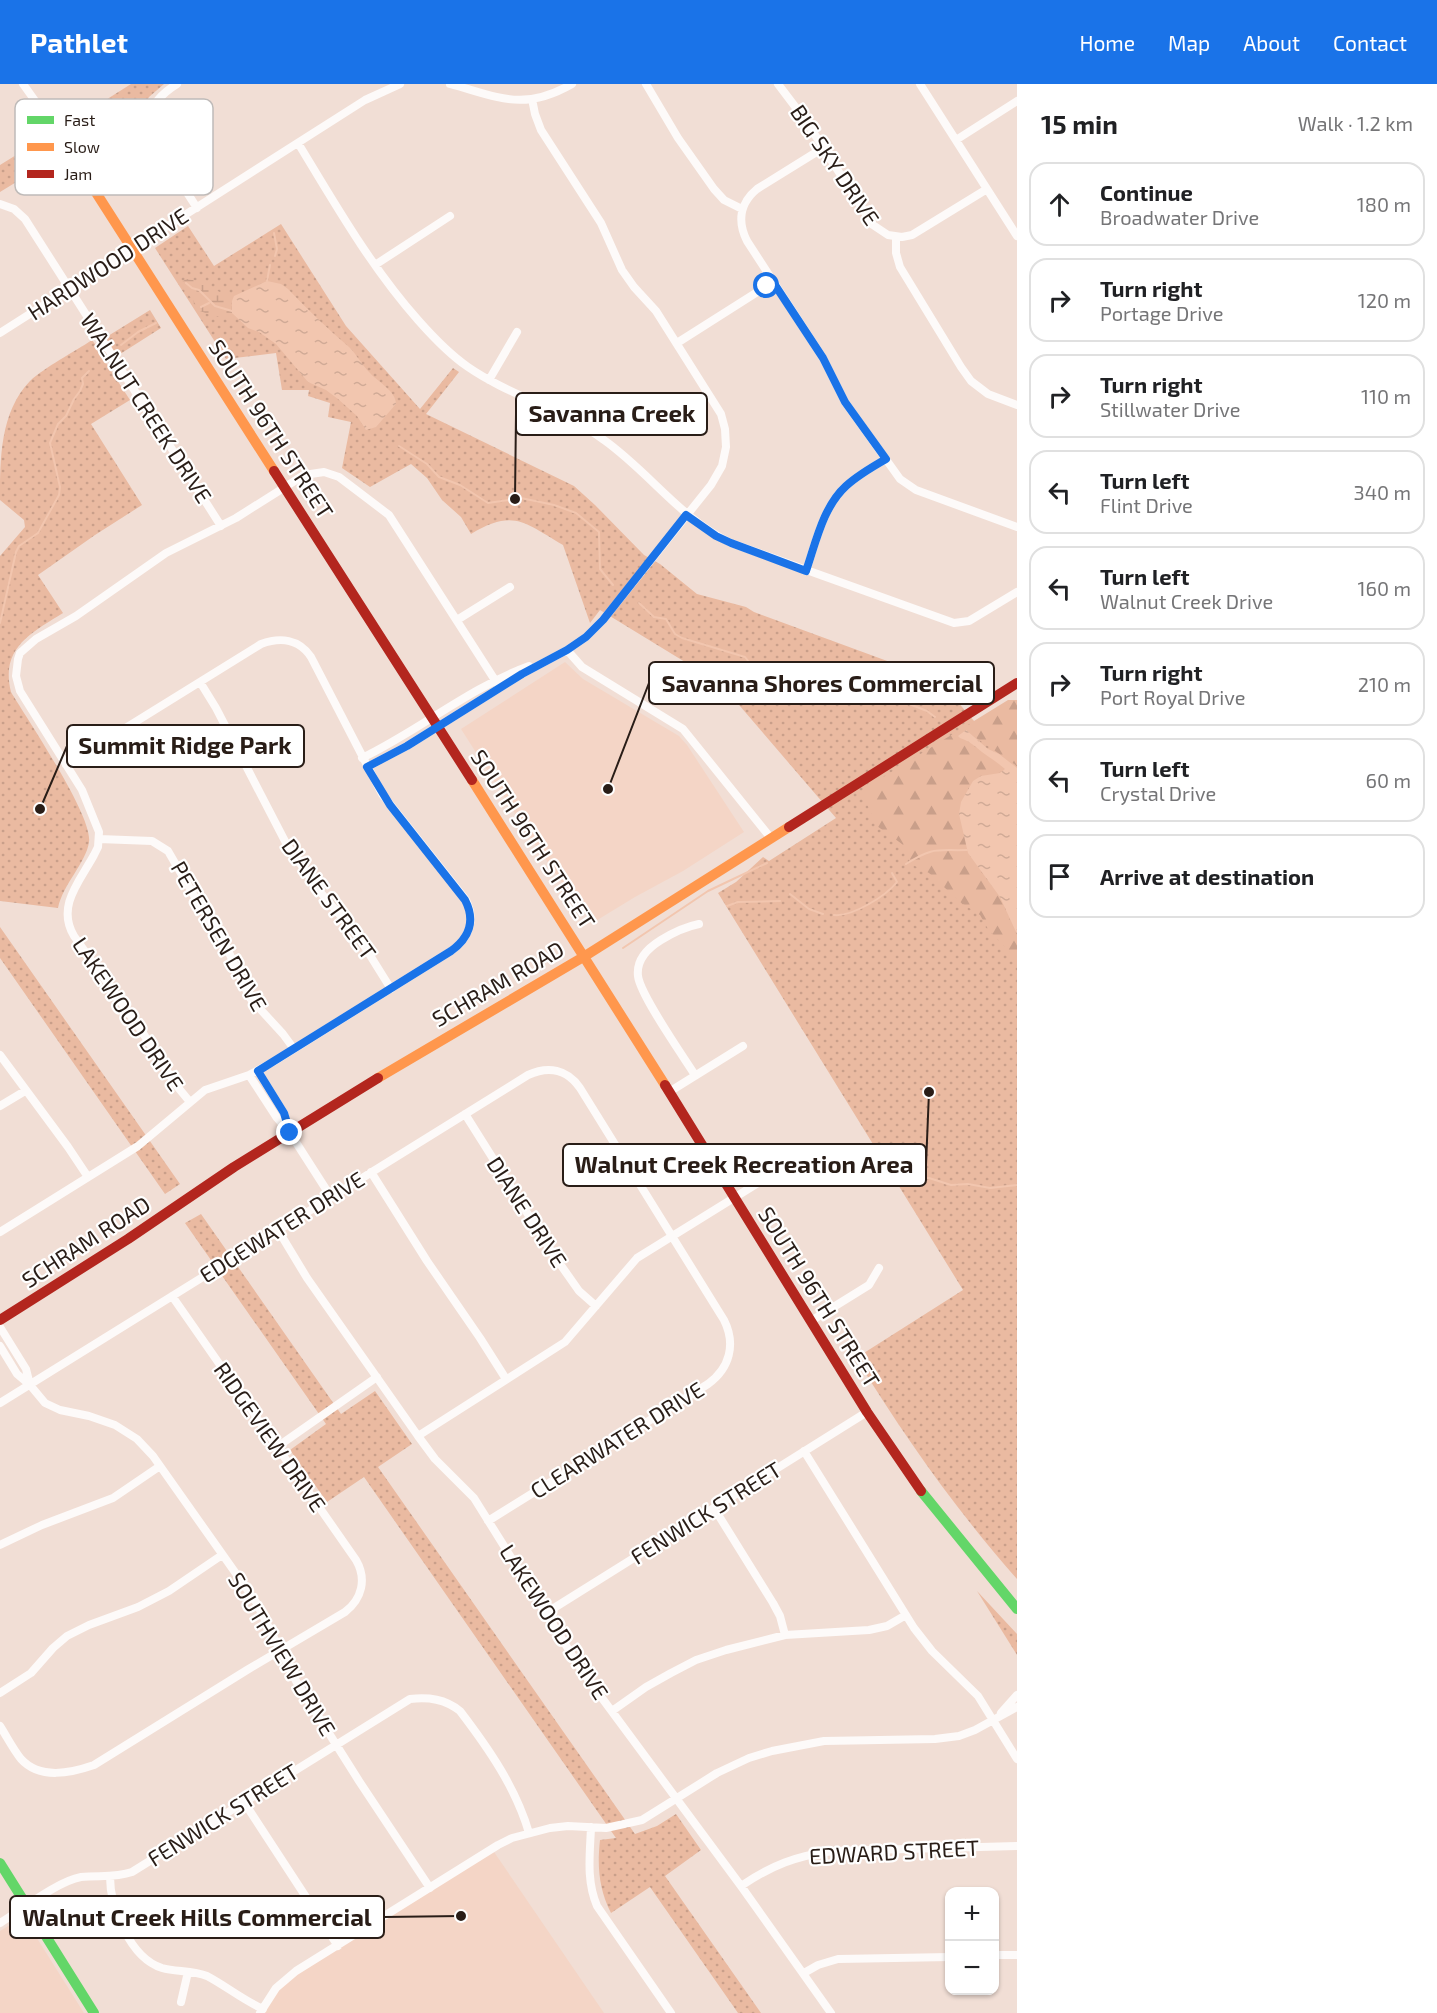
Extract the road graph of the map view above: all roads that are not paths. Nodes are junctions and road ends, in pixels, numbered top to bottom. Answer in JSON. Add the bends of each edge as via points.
{"nodes":[{"id":1,"x":23,"y":84,"type":"edge"},
{"id":2,"x":177,"y":84,"type":"edge"},
{"id":3,"x":400,"y":84,"type":"edge"},
{"id":4,"x":451,"y":84,"type":"edge"},
{"id":5,"x":572,"y":84,"type":"edge"},
{"id":6,"x":646,"y":84,"type":"edge"},
{"id":7,"x":778,"y":84,"type":"edge"},
{"id":8,"x":920,"y":84,"type":"edge"},
{"id":9,"x":34,"y":99,"type":"edge"},
{"id":10,"x":158,"y":99,"type":"edge"},
{"id":11,"x":532,"y":99,"type":"junction"},
{"id":12,"x":1017,"y":101,"type":"edge"},
{"id":13,"x":956,"y":140,"type":"junction"},
{"id":14,"x":298,"y":143,"type":"junction"},
{"id":15,"x":823,"y":148,"type":"junction"},
{"id":16,"x":987,"y":189,"type":"junction"},
{"id":17,"x":98,"y":195,"type":"edge"},
{"id":18,"x":189,"y":195,"type":"edge"},
{"id":19,"x":3,"y":205,"type":"edge"},
{"id":20,"x":197,"y":208,"type":"junction"},
{"id":21,"x":742,"y":209,"type":"junction"},
{"id":22,"x":450,"y":216,"type":"dead end"},
{"id":23,"x":1017,"y":236,"type":"edge"},
{"id":24,"x":896,"y":237,"type":"junction"},
{"id":25,"x":132,"y":248,"type":"junction"},
{"id":26,"x":375,"y":265,"type":"junction"},
{"id":27,"x":773,"y":282,"type":"junction"},
{"id":28,"x":70,"y":288,"type":"junction"},
{"id":29,"x":517,"y":332,"type":"dead end"},
{"id":30,"x":0,"y":333,"type":"edge"},
{"id":31,"x":677,"y":343,"type":"junction"},
{"id":32,"x":489,"y":380,"type":"junction"},
{"id":33,"x":1017,"y":405,"type":"edge"},
{"id":34,"x":886,"y":459,"type":"junction"},
{"id":35,"x":286,"y":488,"type":"junction"},
{"id":36,"x":686,"y":515,"type":"junction"},
{"id":37,"x":221,"y":526,"type":"junction"},
{"id":38,"x":1017,"y":527,"type":"edge"},
{"id":39,"x":806,"y":571,"type":"junction"},
{"id":40,"x":510,"y":587,"type":"dead end"},
{"id":41,"x":1017,"y":592,"type":"edge"},
{"id":42,"x":457,"y":620,"type":"junction"},
{"id":43,"x":567,"y":650,"type":"junction"},
{"id":44,"x":554,"y":657,"type":"junction"},
{"id":45,"x":495,"y":680,"type":"junction"},
{"id":46,"x":200,"y":682,"type":"junction"},
{"id":47,"x":1017,"y":683,"type":"edge"},
{"id":48,"x":501,"y":688,"type":"junction"},
{"id":49,"x":435,"y":722,"type":"junction"},
{"id":50,"x":362,"y":758,"type":"junction"},
{"id":51,"x":66,"y":765,"type":"junction"},
{"id":52,"x":367,"y":767,"type":"junction"},
{"id":53,"x":770,"y":837,"type":"junction"},
{"id":54,"x":99,"y":839,"type":"junction"},
{"id":55,"x":699,"y":924,"type":"dead end"},
{"id":56,"x":585,"y":956,"type":"junction"},
{"id":57,"x":391,"y":989,"type":"junction"},
{"id":58,"x":743,"y":1046,"type":"dead end"},
{"id":59,"x":294,"y":1049,"type":"junction"},
{"id":60,"x":0,"y":1055,"type":"edge"},
{"id":61,"x":258,"y":1071,"type":"junction"},
{"id":62,"x":249,"y":1075,"type":"junction"},
{"id":63,"x":695,"y":1076,"type":"junction"},
{"id":64,"x":25,"y":1091,"type":"junction"},
{"id":65,"x":669,"y":1092,"type":"junction"},
{"id":66,"x":190,"y":1102,"type":"junction"},
{"id":67,"x":0,"y":1107,"type":"edge"},
{"id":68,"x":465,"y":1114,"type":"junction"},
{"id":69,"x":290,"y":1133,"type":"junction"},
{"id":70,"x":808,"y":1152,"type":"dead end"},
{"id":71,"x":371,"y":1172,"type":"junction"},
{"id":72,"x":88,"y":1177,"type":"junction"},
{"id":73,"x":331,"y":1197,"type":"junction"},
{"id":74,"x":735,"y":1198,"type":"junction"},
{"id":75,"x":278,"y":1230,"type":"junction"},
{"id":76,"x":0,"y":1232,"type":"edge"},
{"id":77,"x":672,"y":1236,"type":"junction"},
{"id":78,"x":879,"y":1268,"type":"dead end"},
{"id":79,"x":172,"y":1296,"type":"junction"},
{"id":80,"x":596,"y":1306,"type":"junction"},
{"id":81,"x":0,"y":1320,"type":"edge"},
{"id":82,"x":811,"y":1321,"type":"junction"},
{"id":83,"x":0,"y":1327,"type":"edge"},
{"id":84,"x":0,"y":1346,"type":"edge"},
{"id":85,"x":377,"y":1377,"type":"junction"},
{"id":86,"x":506,"y":1379,"type":"junction"},
{"id":87,"x":30,"y":1384,"type":"junction"},
{"id":88,"x":0,"y":1403,"type":"edge"},
{"id":89,"x":867,"y":1412,"type":"junction"},
{"id":90,"x":418,"y":1436,"type":"junction"},
{"id":91,"x":277,"y":1447,"type":"junction"},
{"id":92,"x":804,"y":1451,"type":"junction"},
{"id":93,"x":160,"y":1466,"type":"junction"},
{"id":94,"x":714,"y":1508,"type":"junction"},
{"id":95,"x":488,"y":1521,"type":"junction"},
{"id":96,"x":0,"y":1545,"type":"edge"},
{"id":97,"x":222,"y":1555,"type":"junction"},
{"id":98,"x":1017,"y":1609,"type":"edge"},
{"id":99,"x":546,"y":1612,"type":"junction"},
{"id":100,"x":906,"y":1615,"type":"junction"},
{"id":101,"x":785,"y":1635,"type":"junction"},
{"id":102,"x":280,"y":1651,"type":"junction"},
{"id":103,"x":0,"y":1693,"type":"edge"},
{"id":104,"x":1017,"y":1695,"type":"edge"},
{"id":105,"x":1017,"y":1707,"type":"edge"},
{"id":106,"x":612,"y":1711,"type":"junction"},
{"id":107,"x":993,"y":1720,"type":"junction"},
{"id":108,"x":0,"y":1726,"type":"edge"},
{"id":109,"x":336,"y":1744,"type":"junction"},
{"id":110,"x":1017,"y":1759,"type":"edge"},
{"id":111,"x":678,"y":1799,"type":"junction"},
{"id":112,"x":243,"y":1802,"type":"junction"},
{"id":113,"x":591,"y":1827,"type":"junction"},
{"id":114,"x":529,"y":1833,"type":"junction"},
{"id":115,"x":1017,"y":1846,"type":"edge"},
{"id":116,"x":0,"y":1863,"type":"edge"},
{"id":117,"x":110,"y":1877,"type":"junction"},
{"id":118,"x":741,"y":1886,"type":"junction"},
{"id":119,"x":430,"y":1887,"type":"junction"},
{"id":120,"x":27,"y":1907,"type":"junction"},
{"id":121,"x":0,"y":1923,"type":"edge"},
{"id":122,"x":338,"y":1946,"type":"junction"},
{"id":123,"x":999,"y":1955,"type":"edge"},
{"id":124,"x":1017,"y":1955,"type":"edge"},
{"id":125,"x":945,"y":1956,"type":"edge"},
{"id":126,"x":188,"y":1972,"type":"junction"},
{"id":127,"x":804,"y":1973,"type":"junction"},
{"id":128,"x":181,"y":2002,"type":"dead end"},
{"id":129,"x":261,"y":2012,"type":"edge"},
{"id":130,"x":94,"y":2013,"type":"edge"},
{"id":131,"x":670,"y":2013,"type":"edge"},
{"id":132,"x":831,"y":2013,"type":"edge"}],
"edges":[{"from":1,"to":9,"type":"street","name":"SOUTH 96TH STREET"},
{"from":2,"to":10,"type":"street"},
{"from":3,"to":14,"type":"street","name":"HARDWOOD DRIVE","via":[[364,100]]},
{"from":4,"to":11,"type":"street","via":[[502,100]]},
{"from":5,"to":11,"type":"street"},
{"from":6,"to":21,"type":"street","via":[[714,189],[724,200]]},
{"from":7,"to":15,"type":"street","name":"BIG SKY DRIVE"},
{"from":8,"to":13,"type":"street"},
{"from":11,"to":31,"type":"street","via":[[541,130],[601,223],[622,270]]},
{"from":12,"to":13,"type":"street"},
{"from":13,"to":16,"type":"street"},
{"from":14,"to":20,"type":"street","name":"HARDWOOD DRIVE"},
{"from":14,"to":26,"type":"street"},
{"from":15,"to":21,"type":"street","via":[[757,189]]},
{"from":15,"to":24,"type":"street","name":"BIG SKY DRIVE","via":[[873,225]]},
{"from":16,"to":23,"type":"street"},
{"from":16,"to":24,"type":"street","via":[[919,232]]},
{"from":17,"to":25,"type":"main road","name":"SOUTH 96TH STREET"},
{"from":18,"to":20,"type":"street"},
{"from":19,"to":28,"type":"street","name":"WALNUT CREEK DRIVE","via":[[25,219]]},
{"from":20,"to":25,"type":"street","name":"HARDWOOD DRIVE"},
{"from":21,"to":27,"type":"street","via":[[743,234]]},
{"from":22,"to":26,"type":"street"},
{"from":24,"to":33,"type":"street","name":"BIG SKY DRIVE","via":[[900,267],[961,367],[981,390]]},
{"from":25,"to":28,"type":"street","name":"HARDWOOD DRIVE"},
{"from":25,"to":35,"type":"main road","name":"SOUTH 96TH STREET"},
{"from":26,"to":32,"type":"street","via":[[435,339],[461,363]]},
{"from":27,"to":31,"type":"street"},
{"from":27,"to":34,"type":"street","via":[[823,358],[845,402]]},
{"from":28,"to":30,"type":"street","name":"HARDWOOD DRIVE"},
{"from":28,"to":37,"type":"street","name":"WALNUT CREEK DRIVE"},
{"from":29,"to":32,"type":"street"},
{"from":31,"to":36,"type":"street","via":[[721,414],[726,438],[719,472]]},
{"from":32,"to":36,"type":"street","via":[[598,435]]},
{"from":34,"to":38,"type":"street","via":[[909,486]]},
{"from":34,"to":39,"type":"street","via":[[838,494],[826,514]]},
{"from":35,"to":37,"type":"street"},
{"from":35,"to":42,"type":"street","via":[[304,475],[324,472],[339,477],[390,515]]},
{"from":35,"to":49,"type":"main road","name":"SOUTH 96TH STREET"},
{"from":36,"to":39,"type":"street","via":[[716,536]]},
{"from":36,"to":43,"type":"street","via":[[596,629]]},
{"from":37,"to":51,"type":"street","via":[[150,563],[21,653],[16,666],[20,691]]},
{"from":39,"to":41,"type":"street","via":[[954,624],[969,621]]},
{"from":40,"to":42,"type":"street"},
{"from":42,"to":45,"type":"street"},
{"from":43,"to":44,"type":"street"},
{"from":43,"to":53,"type":"street","via":[[582,667],[684,729]]},
{"from":44,"to":45,"type":"street"},
{"from":44,"to":48,"type":"street"},
{"from":45,"to":48,"type":"street"},
{"from":45,"to":49,"type":"street"},
{"from":46,"to":50,"type":"street","via":[[261,644],[287,640],[299,645],[308,652]]},
{"from":46,"to":51,"type":"street"},
{"from":46,"to":57,"type":"street","name":"DIANE STREET","via":[[287,845],[358,936]]},
{"from":47,"to":53,"type":"main road","name":"SCHRAM ROAD"},
{"from":48,"to":49,"type":"street"},
{"from":49,"to":50,"type":"street"},
{"from":49,"to":52,"type":"street"},
{"from":49,"to":56,"type":"main road","name":"SOUTH 96TH STREET"},
{"from":50,"to":52,"type":"street"},
{"from":51,"to":54,"type":"street","via":[[82,790]]},
{"from":52,"to":57,"type":"street","via":[[390,805],[465,900],[471,917],[470,928],[458,946]]},
{"from":53,"to":56,"type":"main road","name":"SCHRAM ROAD"},
{"from":54,"to":59,"type":"street","name":"PETERSEN DRIVE","via":[[152,841],[168,850],[221,937],[250,998]]},
{"from":54,"to":66,"type":"street","name":"LAKEWOOD DRIVE","via":[[68,904],[68,923]]},
{"from":55,"to":63,"type":"street","via":[[683,927],[650,946],[643,955],[638,975],[644,993]]},
{"from":56,"to":65,"type":"main road","name":"SOUTH 96TH STREET"},
{"from":56,"to":69,"type":"main road","name":"SCHRAM ROAD"},
{"from":57,"to":59,"type":"street"},
{"from":58,"to":63,"type":"street"},
{"from":59,"to":61,"type":"street"},
{"from":60,"to":64,"type":"street"},
{"from":61,"to":62,"type":"street"},
{"from":61,"to":69,"type":"street","via":[[284,1113]]},
{"from":62,"to":66,"type":"street","via":[[212,1086]]},
{"from":62,"to":69,"type":"street"},
{"from":63,"to":65,"type":"street"},
{"from":64,"to":67,"type":"street"},
{"from":64,"to":72,"type":"street"},
{"from":65,"to":74,"type":"main road","name":"SOUTH 96TH STREET"},
{"from":66,"to":72,"type":"street","via":[[138,1146]]},
{"from":68,"to":71,"type":"street","name":"EDGEWATER DRIVE"},
{"from":68,"to":77,"type":"street","name":"EDGEWATER DRIVE","via":[[534,1072],[554,1070],[569,1076]]},
{"from":68,"to":80,"type":"street","name":"DIANE DRIVE","via":[[553,1254],[579,1291]]},
{"from":69,"to":73,"type":"street"},
{"from":69,"to":81,"type":"main road","name":"SCHRAM ROAD"},
{"from":70,"to":74,"type":"street"},
{"from":71,"to":73,"type":"street","name":"EDGEWATER DRIVE"},
{"from":71,"to":86,"type":"street"},
{"from":72,"to":76,"type":"street"},
{"from":73,"to":75,"type":"street","name":"EDGEWATER DRIVE"},
{"from":74,"to":77,"type":"street"},
{"from":74,"to":82,"type":"main road","name":"SOUTH 96TH STREET"},
{"from":75,"to":79,"type":"street","name":"EDGEWATER DRIVE"},
{"from":75,"to":85,"type":"street","name":"LAKEWOOD DRIVE"},
{"from":77,"to":80,"type":"street","via":[[637,1258]]},
{"from":77,"to":95,"type":"street","name":"CLEARWATER DRIVE","via":[[730,1333],[731,1347],[725,1367],[708,1384]]},
{"from":78,"to":82,"type":"street","via":[[868,1285]]},
{"from":79,"to":87,"type":"street","name":"EDGEWATER DRIVE"},
{"from":79,"to":91,"type":"street","name":"RIDGEVIEW DRIVE"},
{"from":80,"to":86,"type":"street","via":[[565,1342]]},
{"from":82,"to":89,"type":"main road","name":"SOUTH 96TH STREET"},
{"from":83,"to":87,"type":"street","name":"SOUTHVIEW DRIVE","via":[[26,1369]]},
{"from":84,"to":87,"type":"street","name":"SOUTHVIEW DRIVE","via":[[17,1374]]},
{"from":85,"to":90,"type":"street","name":"LAKEWOOD DRIVE"},
{"from":85,"to":91,"type":"street"},
{"from":86,"to":90,"type":"street"},
{"from":87,"to":88,"type":"street","name":"EDGEWATER DRIVE"},
{"from":87,"to":93,"type":"street","name":"SOUTHVIEW DRIVE","via":[[40,1399],[52,1407],[106,1421],[129,1434],[143,1444]]},
{"from":89,"to":92,"type":"street","name":"FENWICK STREET"},
{"from":89,"to":98,"type":"main road","name":"SOUTH 96TH STREET","via":[[927,1500]]},
{"from":90,"to":95,"type":"street","name":"LAKEWOOD DRIVE","via":[[469,1492]]},
{"from":91,"to":102,"type":"street","name":"RIDGEVIEW DRIVE","via":[[356,1560],[363,1579],[352,1607]]},
{"from":92,"to":94,"type":"street","name":"FENWICK STREET"},
{"from":92,"to":100,"type":"street"},
{"from":93,"to":96,"type":"street","via":[[113,1498]]},
{"from":93,"to":97,"type":"street","name":"SOUTHVIEW DRIVE"},
{"from":94,"to":99,"type":"street","name":"FENWICK STREET"},
{"from":94,"to":101,"type":"street","via":[[773,1603]]},
{"from":95,"to":99,"type":"street","name":"LAKEWOOD DRIVE"},
{"from":97,"to":102,"type":"street","name":"SOUTHVIEW DRIVE","via":[[262,1613]]},
{"from":97,"to":103,"type":"street","via":[[169,1591],[68,1636],[31,1673]]},
{"from":99,"to":106,"type":"street","name":"LAKEWOOD DRIVE"},
{"from":100,"to":101,"type":"street","via":[[887,1626],[869,1630]]},
{"from":100,"to":107,"type":"street","via":[[932,1651],[972,1688]]},
{"from":101,"to":106,"type":"street","via":[[696,1660]]},
{"from":102,"to":108,"type":"street","via":[[103,1761],[78,1770],[48,1773],[33,1768],[19,1756]]},
{"from":102,"to":109,"type":"street","name":"SOUTHVIEW DRIVE"},
{"from":104,"to":107,"type":"street"},
{"from":105,"to":107,"type":"street"},
{"from":106,"to":111,"type":"street","name":"LAKEWOOD DRIVE"},
{"from":107,"to":110,"type":"street"},
{"from":107,"to":111,"type":"street","via":[[959,1736],[824,1741],[772,1751],[717,1773]]},
{"from":109,"to":112,"type":"street","name":"FENWICK STREET"},
{"from":109,"to":114,"type":"street","name":"FENWICK STREET","via":[[410,1699],[449,1702],[460,1711],[510,1783]]},
{"from":109,"to":119,"type":"street","name":"SOUTHVIEW DRIVE"},
{"from":111,"to":113,"type":"street","via":[[642,1820],[621,1826]]},
{"from":111,"to":118,"type":"street","name":"LAKEWOOD DRIVE"},
{"from":112,"to":117,"type":"street","name":"FENWICK STREET","via":[[134,1871]]},
{"from":112,"to":122,"type":"street"},
{"from":113,"to":114,"type":"street","via":[[568,1826]]},
{"from":113,"to":131,"type":"street","via":[[589,1871],[597,1906]]},
{"from":114,"to":119,"type":"street","via":[[498,1845]]},
{"from":115,"to":118,"type":"street","name":"EDWARD STREET","via":[[802,1855]]},
{"from":116,"to":120,"type":"main road"},
{"from":117,"to":120,"type":"street","name":"FENWICK STREET","via":[[64,1883]]},
{"from":117,"to":126,"type":"street","via":[[118,1917],[138,1951],[148,1962],[162,1968]]},
{"from":118,"to":127,"type":"street","name":"LAKEWOOD DRIVE"},
{"from":119,"to":122,"type":"street"},
{"from":120,"to":121,"type":"street","name":"FENWICK STREET"},
{"from":120,"to":130,"type":"main road"},
{"from":122,"to":129,"type":"street","via":[[285,1979]]},
{"from":123,"to":124,"type":"street"},
{"from":125,"to":127,"type":"street","via":[[838,1959]]},
{"from":126,"to":128,"type":"street"},
{"from":126,"to":129,"type":"street","via":[[205,1975]]},
{"from":127,"to":132,"type":"street","name":"LAKEWOOD DRIVE"}]}
